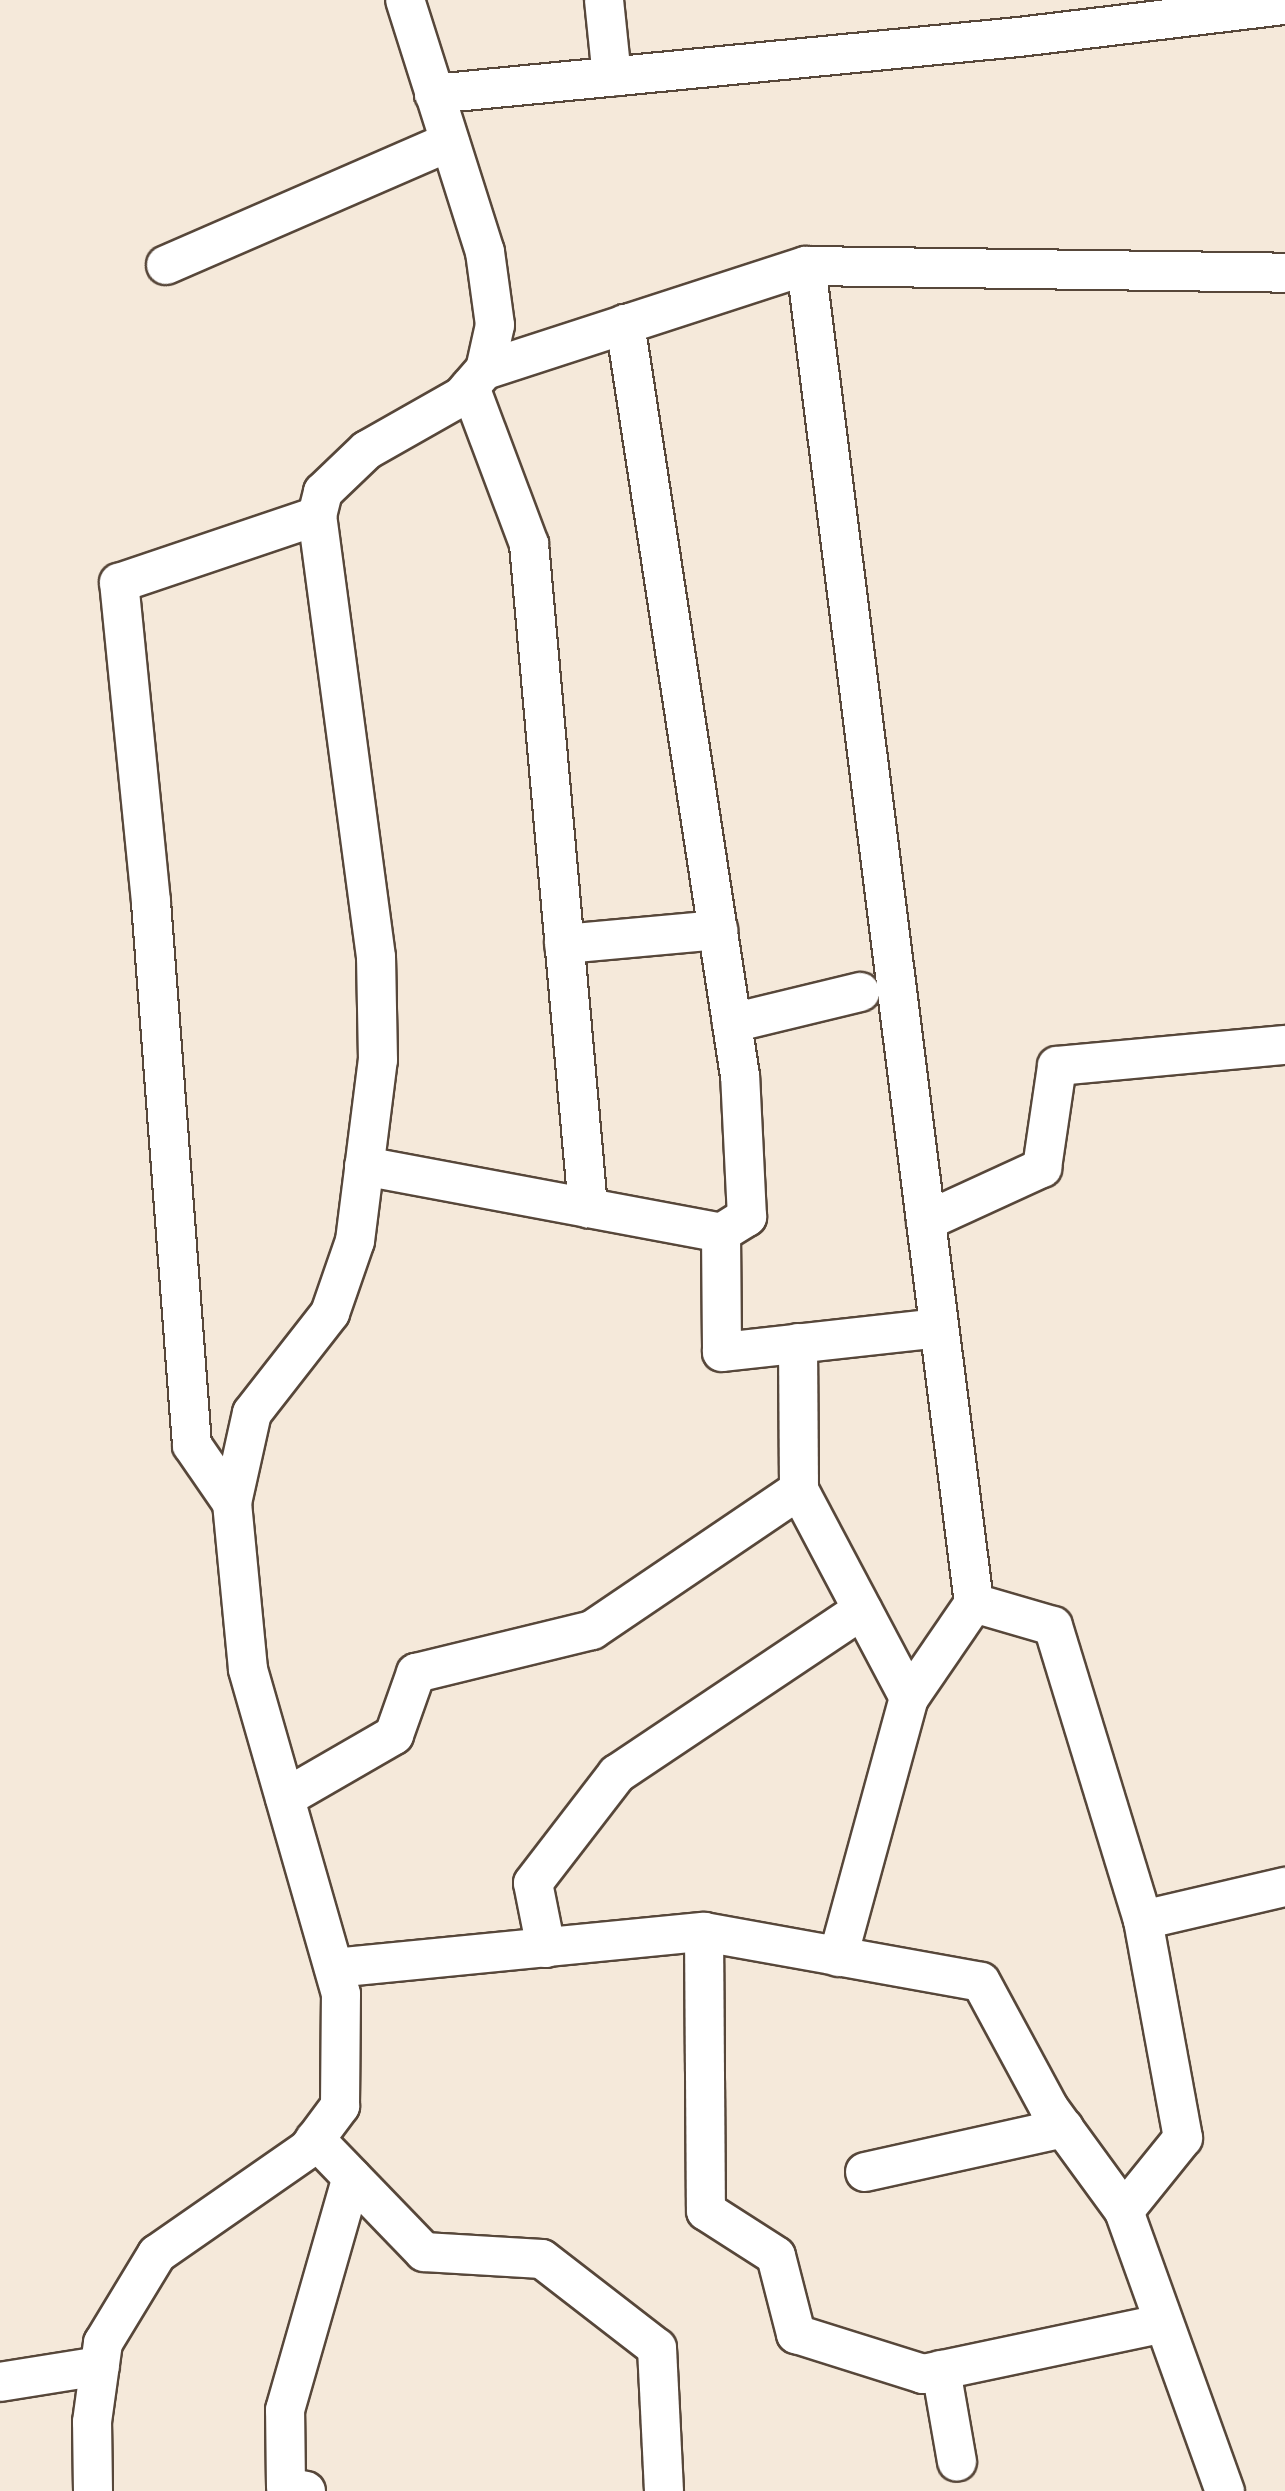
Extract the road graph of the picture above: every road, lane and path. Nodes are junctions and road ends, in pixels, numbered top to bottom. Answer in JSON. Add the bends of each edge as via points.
{"nodes":[{"id":1,"x":405,"y":0,"type":"edge"},
{"id":2,"x":604,"y":0,"type":"edge"},
{"id":3,"x":1285,"y":5,"type":"edge"},
{"id":4,"x":612,"y":77,"type":"junction"},
{"id":5,"x":434,"y":94,"type":"junction"},
{"id":6,"x":450,"y":142,"type":"junction"},
{"id":7,"x":166,"y":265,"type":"dead end"},
{"id":8,"x":806,"y":266,"type":"junction"},
{"id":9,"x":1285,"y":272,"type":"edge"},
{"id":10,"x":625,"y":324,"type":"junction"},
{"id":11,"x":477,"y":379,"type":"junction"},
{"id":12,"x":317,"y":516,"type":"junction"},
{"id":13,"x":718,"y":930,"type":"junction"},
{"id":14,"x":564,"y":944,"type":"junction"},
{"id":15,"x":860,"y":992,"type":"dead end"},
{"id":16,"x":732,"y":1023,"type":"junction"},
{"id":17,"x":1285,"y":1045,"type":"edge"},
{"id":18,"x":364,"y":1166,"type":"junction"},
{"id":19,"x":588,"y":1208,"type":"junction"},
{"id":20,"x":926,"y":1221,"type":"junction"},
{"id":21,"x":721,"y":1233,"type":"junction"},
{"id":22,"x":939,"y":1328,"type":"junction"},
{"id":23,"x":798,"y":1343,"type":"junction"},
{"id":24,"x":799,"y":1490,"type":"junction"},
{"id":25,"x":232,"y":1503,"type":"junction"},
{"id":26,"x":974,"y":1603,"type":"junction"},
{"id":27,"x":862,"y":1610,"type":"junction"},
{"id":28,"x":909,"y":1698,"type":"junction"},
{"id":29,"x":285,"y":1798,"type":"junction"},
{"id":30,"x":1285,"y":1887,"type":"edge"},
{"id":31,"x":1143,"y":1920,"type":"junction"},
{"id":32,"x":704,"y":1932,"type":"junction"},
{"id":33,"x":546,"y":1948,"type":"junction"},
{"id":34,"x":838,"y":1957,"type":"junction"},
{"id":35,"x":334,"y":1968,"type":"junction"},
{"id":36,"x":1064,"y":2128,"type":"junction"},
{"id":37,"x":315,"y":2139,"type":"junction"},
{"id":38,"x":864,"y":2172,"type":"dead end"},
{"id":39,"x":352,"y":2178,"type":"junction"},
{"id":40,"x":1124,"y":2211,"type":"junction"},
{"id":41,"x":1164,"y":2323,"type":"junction"},
{"id":42,"x":100,"y":2366,"type":"junction"},
{"id":43,"x":941,"y":2370,"type":"junction"},
{"id":44,"x":0,"y":2382,"type":"edge"},
{"id":45,"x":957,"y":2462,"type":"dead end"},
{"id":46,"x":658,"y":2489,"type":"edge"},
{"id":47,"x":93,"y":2491,"type":"edge"},
{"id":48,"x":306,"y":2491,"type":"edge"},
{"id":49,"x":1225,"y":2491,"type":"edge"}],
"edges":[{"from":1,"to":5,"type":"street"},
{"from":2,"to":4,"type":"street"},
{"from":3,"to":4,"type":"street","via":[[1019,37]]},
{"from":4,"to":5,"type":"street"},
{"from":5,"to":6,"type":"street"},
{"from":6,"to":7,"type":"street"},
{"from":6,"to":11,"type":"street","via":[[485,252],[495,325]]},
{"from":8,"to":9,"type":"street"},
{"from":8,"to":10,"type":"street"},
{"from":8,"to":20,"type":"street"},
{"from":10,"to":11,"type":"street"},
{"from":10,"to":13,"type":"street"},
{"from":11,"to":12,"type":"street","via":[[462,396],[367,450],[323,492]]},
{"from":11,"to":14,"type":"street","via":[[529,544]]},
{"from":12,"to":18,"type":"street","via":[[376,957],[378,1060]]},
{"from":12,"to":25,"type":"street","via":[[119,583],[151,902],[192,1446]]},
{"from":13,"to":14,"type":"street"},
{"from":13,"to":16,"type":"street"},
{"from":14,"to":19,"type":"street"},
{"from":15,"to":16,"type":"street"},
{"from":16,"to":21,"type":"street","via":[[740,1076],[747,1217]]},
{"from":17,"to":20,"type":"street","via":[[1057,1066],[1042,1168]]},
{"from":18,"to":19,"type":"street"},
{"from":18,"to":25,"type":"street","via":[[355,1241],[330,1314],[252,1413]]},
{"from":19,"to":21,"type":"street"},
{"from":20,"to":22,"type":"street"},
{"from":21,"to":23,"type":"street","via":[[722,1352]]},
{"from":22,"to":23,"type":"street"},
{"from":22,"to":26,"type":"street"},
{"from":23,"to":24,"type":"street"},
{"from":24,"to":27,"type":"street"},
{"from":24,"to":29,"type":"street","via":[[592,1630],[416,1673],[394,1735]]},
{"from":25,"to":29,"type":"street","via":[[248,1669]]},
{"from":26,"to":28,"type":"street"},
{"from":26,"to":31,"type":"street","via":[[1053,1626]]},
{"from":27,"to":28,"type":"street"},
{"from":27,"to":33,"type":"street","via":[[617,1774],[533,1883]]},
{"from":28,"to":34,"type":"street"},
{"from":29,"to":35,"type":"street"},
{"from":30,"to":31,"type":"street"},
{"from":31,"to":40,"type":"street","via":[[1183,2138]]},
{"from":32,"to":33,"type":"street"},
{"from":32,"to":34,"type":"street"},
{"from":32,"to":43,"type":"street","via":[[706,2211],[776,2256],[796,2334],[923,2374]]},
{"from":33,"to":35,"type":"street"},
{"from":34,"to":36,"type":"street","via":[[981,1982]]},
{"from":35,"to":37,"type":"street","via":[[341,1994],[340,2106]]},
{"from":36,"to":38,"type":"street"},
{"from":36,"to":40,"type":"street"},
{"from":37,"to":39,"type":"street"},
{"from":37,"to":42,"type":"street","via":[[308,2149],[158,2254],[103,2343]]},
{"from":39,"to":46,"type":"street","via":[[425,2252],[542,2259],[657,2348]]},
{"from":39,"to":48,"type":"street","via":[[285,2410],[286,2487]]},
{"from":40,"to":41,"type":"street"},
{"from":41,"to":43,"type":"street"},
{"from":41,"to":49,"type":"street"},
{"from":42,"to":44,"type":"street"},
{"from":42,"to":47,"type":"street","via":[[92,2422]]},
{"from":43,"to":45,"type":"street"}]}
